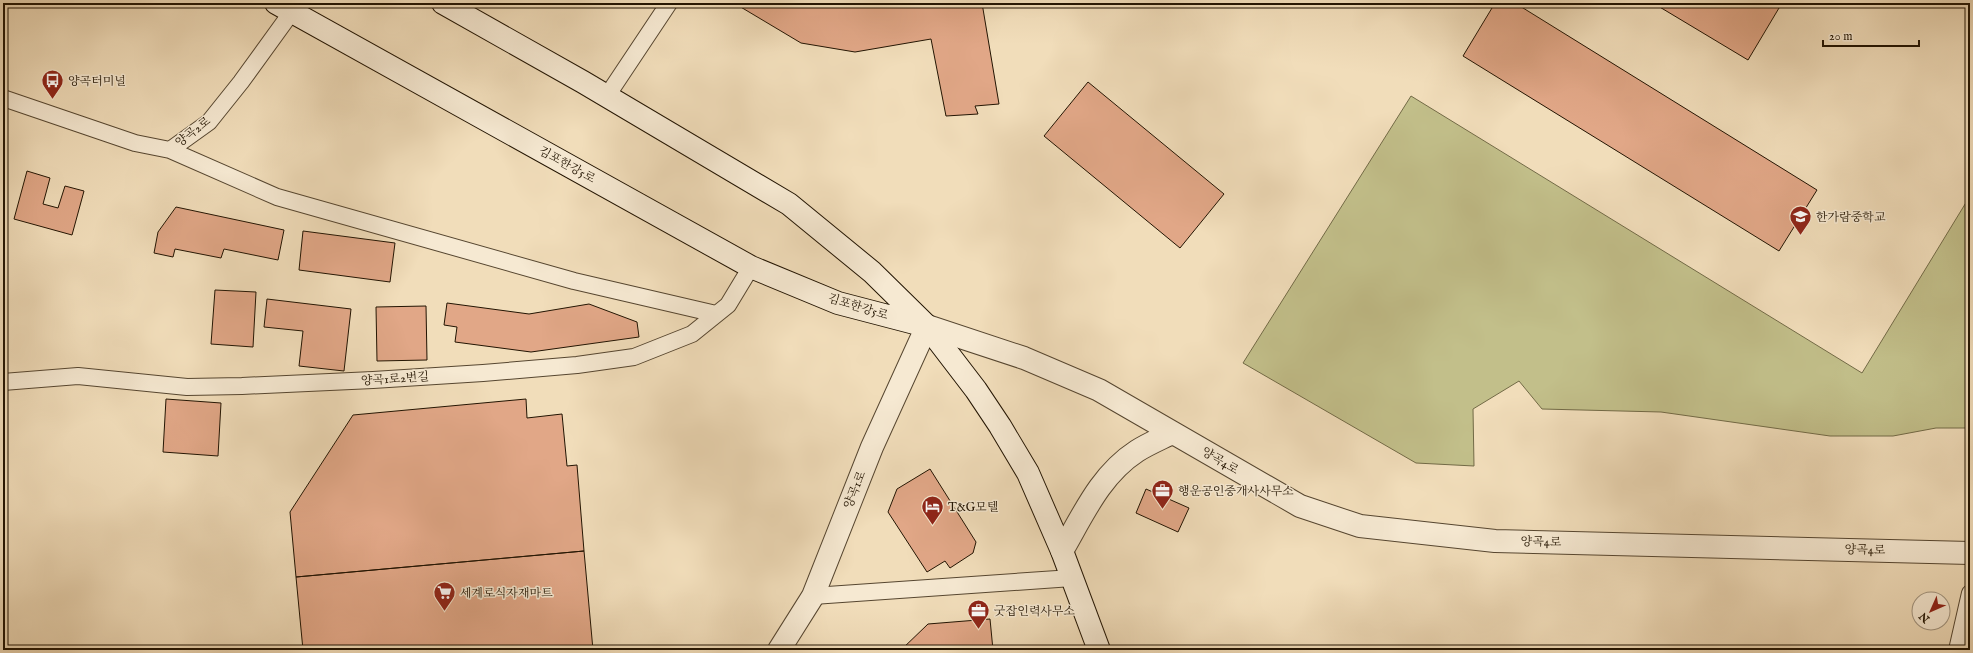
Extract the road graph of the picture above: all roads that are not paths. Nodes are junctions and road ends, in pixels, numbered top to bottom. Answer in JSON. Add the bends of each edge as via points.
{"nodes":[{"id":1,"x":443,"y":3,"type":"edge"},
{"id":2,"x":669,"y":3,"type":"edge"},
{"id":3,"x":284,"y":8,"type":"edge"},
{"id":4,"x":607,"y":96,"type":"junction"},
{"id":5,"x":3,"y":98,"type":"edge"},
{"id":6,"x":170,"y":150,"type":"junction"},
{"id":7,"x":751,"y":267,"type":"junction"},
{"id":8,"x":716,"y":314,"type":"junction"},
{"id":9,"x":927,"y":326,"type":"junction"},
{"id":10,"x":3,"y":382,"type":"edge"},
{"id":11,"x":1172,"y":433,"type":"junction"},
{"id":12,"x":1062,"y":552,"type":"junction"},
{"id":13,"x":1970,"y":553,"type":"edge"},
{"id":14,"x":1072,"y":578,"type":"junction"},
{"id":15,"x":1970,"y":593,"type":"edge"},
{"id":16,"x":813,"y":596,"type":"junction"},
{"id":17,"x":779,"y":650,"type":"edge"},
{"id":18,"x":1099,"y":650,"type":"edge"},
{"id":19,"x":1957,"y":650,"type":"edge"}],
"edges":[{"from":1,"to":4,"type":"main road","name":"김포한강5로"},
{"from":2,"to":4,"type":"lane"},
{"from":3,"to":6,"type":"lane","name":"양곡2로","via":[[241,82],[209,122]]},
{"from":3,"to":7,"type":"main road","name":"김포한강5로"},
{"from":4,"to":9,"type":"main road","name":"김포한강5로","via":[[789,204],[872,272]]},
{"from":5,"to":6,"type":"lane","name":"양곡2로","via":[[135,143]]},
{"from":6,"to":8,"type":"lane","via":[[277,197],[574,281]]},
{"from":7,"to":8,"type":"lane","name":"양곡1로2번길","via":[[728,305]]},
{"from":7,"to":9,"type":"main road","name":"김포한강5로","via":[[838,303]]},
{"from":8,"to":10,"type":"lane","name":"양곡1로2번길","via":[[692,334],[659,348],[634,357],[577,365],[373,380],[242,386],[187,387],[78,376]]},
{"from":9,"to":11,"type":"main road","name":"양곡4로","via":[[1024,358],[1099,390]]},
{"from":9,"to":12,"type":"main road","via":[[976,390],[1028,473]]},
{"from":9,"to":16,"type":"main road","name":"양곡1로","via":[[872,446]]},
{"from":11,"to":12,"type":"main road","via":[[1136,451],[1115,468],[1098,488]]},
{"from":11,"to":13,"type":"main road","name":"양곡4로","via":[[1300,506],[1360,526],[1495,541]]},
{"from":12,"to":14,"type":"main road"},
{"from":14,"to":16,"type":"lane"},
{"from":14,"to":18,"type":"main road"},
{"from":15,"to":19,"type":"lane"},
{"from":16,"to":17,"type":"main road","name":"양곡1로"}]}
